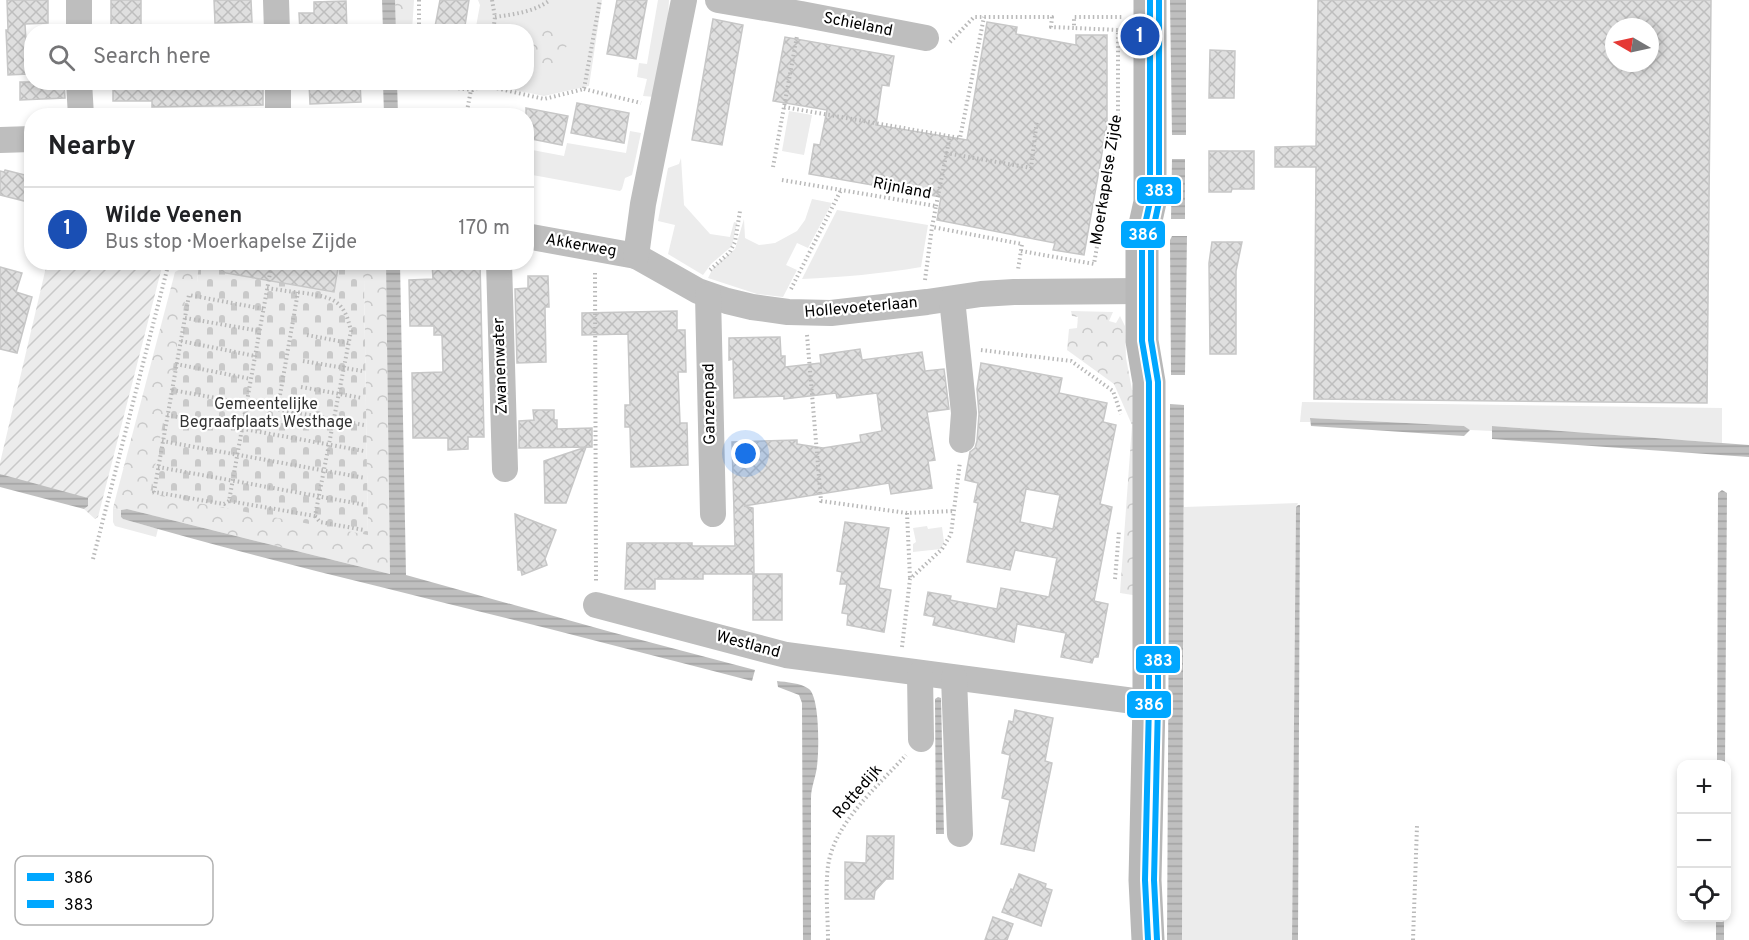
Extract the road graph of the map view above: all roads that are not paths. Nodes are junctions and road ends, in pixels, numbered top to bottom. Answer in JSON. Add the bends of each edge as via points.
{"nodes":[{"id":1,"x":79,"y":0,"type":"edge"},
{"id":2,"x":276,"y":0,"type":"edge"},
{"id":3,"x":684,"y":0,"type":"edge"},
{"id":4,"x":718,"y":0,"type":"edge"},
{"id":5,"x":1150,"y":0,"type":"edge"},
{"id":6,"x":79,"y":24,"type":"edge"},
{"id":7,"x":277,"y":24,"type":"edge"},
{"id":8,"x":938,"y":40,"type":"road end"},
{"id":9,"x":79,"y":90,"type":"edge"},
{"id":10,"x":278,"y":90,"type":"edge"},
{"id":11,"x":81,"y":108,"type":"edge"},
{"id":12,"x":278,"y":108,"type":"edge"},
{"id":13,"x":24,"y":139,"type":"edge"},
{"id":14,"x":0,"y":140,"type":"edge"},
{"id":15,"x":534,"y":238,"type":"edge"},
{"id":16,"x":636,"y":256,"type":"junction"},
{"id":17,"x":499,"y":270,"type":"edge"},
{"id":18,"x":1142,"y":291,"type":"junction"},
{"id":19,"x":703,"y":293,"type":"junction"},
{"id":20,"x":939,"y":301,"type":"junction"},
{"id":21,"x":962,"y":440,"type":"road end"},
{"id":22,"x":505,"y":469,"type":"dead end"},
{"id":23,"x":713,"y":514,"type":"dead end"},
{"id":24,"x":596,"y":605,"type":"road end"},
{"id":25,"x":912,"y":673,"type":"junction"},
{"id":26,"x":954,"y":678,"type":"junction"},
{"id":27,"x":1149,"y":703,"type":"junction"},
{"id":28,"x":921,"y":739,"type":"road end"},
{"id":29,"x":960,"y":834,"type":"dead end"},
{"id":30,"x":1148,"y":940,"type":"edge"}],
"edges":[{"from":1,"to":6,"type":"street"},
{"from":2,"to":7,"type":"street"},
{"from":3,"to":16,"type":"street"},
{"from":4,"to":8,"type":"street","name":"Schieland"},
{"from":5,"to":18,"type":"street","name":"Moerkapelse Zijde","via":[[1150,202],[1142,238]]},
{"from":9,"to":11,"type":"street"},
{"from":10,"to":12,"type":"street"},
{"from":13,"to":14,"type":"street"},
{"from":15,"to":16,"type":"street","name":"Akkerweg"},
{"from":16,"to":19,"type":"street","name":"Hollevoeterlaan"},
{"from":17,"to":22,"type":"street","name":"Zwanenwater"},
{"from":18,"to":20,"type":"street","name":"Hollevoeterlaan","via":[[1014,292]]},
{"from":18,"to":27,"type":"street","name":"Moerkapelse Zijde","via":[[1142,341],[1149,382]]},
{"from":19,"to":20,"type":"street","name":"Hollevoeterlaan","via":[[752,307],[805,313]]},
{"from":19,"to":23,"type":"street","name":"Ganzenpad"},
{"from":20,"to":21,"type":"street","via":[[957,348],[964,413]]},
{"from":24,"to":25,"type":"street","name":"Westland","via":[[786,656]]},
{"from":25,"to":26,"type":"street","name":"Westland"},
{"from":25,"to":28,"type":"street"},
{"from":26,"to":27,"type":"street","name":"Westland"},
{"from":26,"to":29,"type":"street"},
{"from":27,"to":30,"type":"street","name":"Moerkapelse Zijde","via":[[1145,880]]}]}
